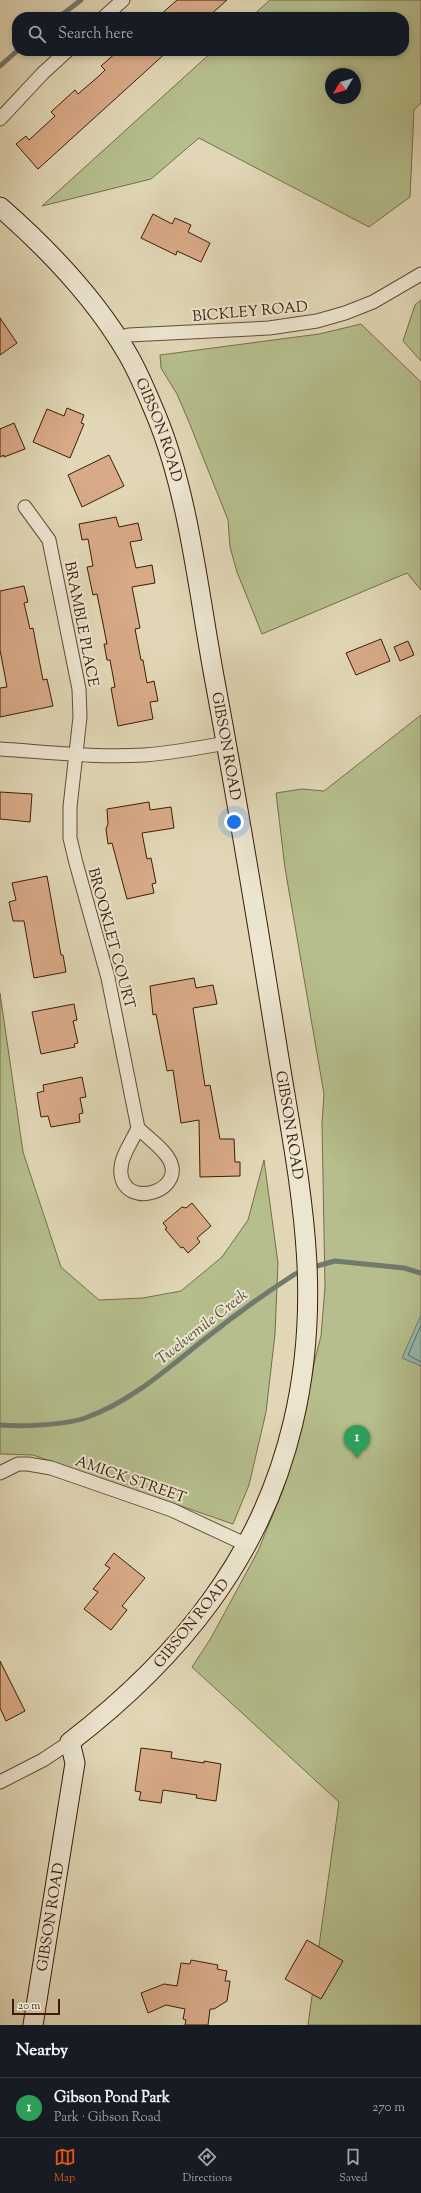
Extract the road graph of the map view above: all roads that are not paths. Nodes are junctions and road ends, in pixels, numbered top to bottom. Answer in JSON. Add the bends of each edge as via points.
{"nodes":[{"id":1,"x":122,"y":0,"type":"edge"},
{"id":2,"x":109,"y":12,"type":"edge"},
{"id":3,"x":62,"y":56,"type":"edge"},
{"id":4,"x":0,"y":119,"type":"edge"},
{"id":5,"x":0,"y":207,"type":"edge"},
{"id":6,"x":421,"y":274,"type":"edge"},
{"id":7,"x":118,"y":338,"type":"junction"},
{"id":8,"x":25,"y":507,"type":"dead end"},
{"id":9,"x":226,"y":743,"type":"junction"},
{"id":10,"x":0,"y":749,"type":"edge"},
{"id":11,"x":75,"y":755,"type":"junction"},
{"id":12,"x":138,"y":1128,"type":"junction"},
{"id":13,"x":0,"y":1473,"type":"edge"},
{"id":14,"x":247,"y":1545,"type":"junction"},
{"id":15,"x":70,"y":1742,"type":"junction"},
{"id":16,"x":0,"y":1782,"type":"edge"},
{"id":17,"x":34,"y":2025,"type":"edge"}],
"edges":[{"from":1,"to":2,"type":"street"},
{"from":3,"to":4,"type":"street"},
{"from":5,"to":7,"type":"street","name":"GIBSON ROAD","via":[[57,261]]},
{"from":6,"to":7,"type":"street","name":"BICKLEY ROAD","via":[[373,302],[317,322],[269,328],[129,335]]},
{"from":7,"to":9,"type":"street","name":"GIBSON ROAD","via":[[130,357],[157,418],[175,473]]},
{"from":8,"to":11,"type":"street","name":"BRAMBLE PLACE","via":[[49,540],[79,689],[80,717]]},
{"from":9,"to":11,"type":"street","via":[[143,755]]},
{"from":9,"to":14,"type":"street","name":"GIBSON ROAD","via":[[305,1226],[309,1270],[308,1335],[299,1398],[271,1494]]},
{"from":10,"to":11,"type":"street"},
{"from":11,"to":12,"type":"street","name":"BROOKLET COURT","via":[[70,838],[108,978]]},
{"from":12,"to":12,"type":"street","via":[[121,1164],[121,1175],[130,1189],[146,1194],[155,1193],[169,1182],[172,1174],[171,1165],[167,1157]]},
{"from":13,"to":14,"type":"street","name":"AMICK STREET","via":[[18,1464],[51,1468],[172,1510]]},
{"from":14,"to":15,"type":"street","name":"GIBSON ROAD","via":[[220,1590],[184,1636],[119,1703]]},
{"from":15,"to":16,"type":"street"},
{"from":15,"to":17,"type":"street","name":"GIBSON ROAD","via":[[75,1763]]}]}
